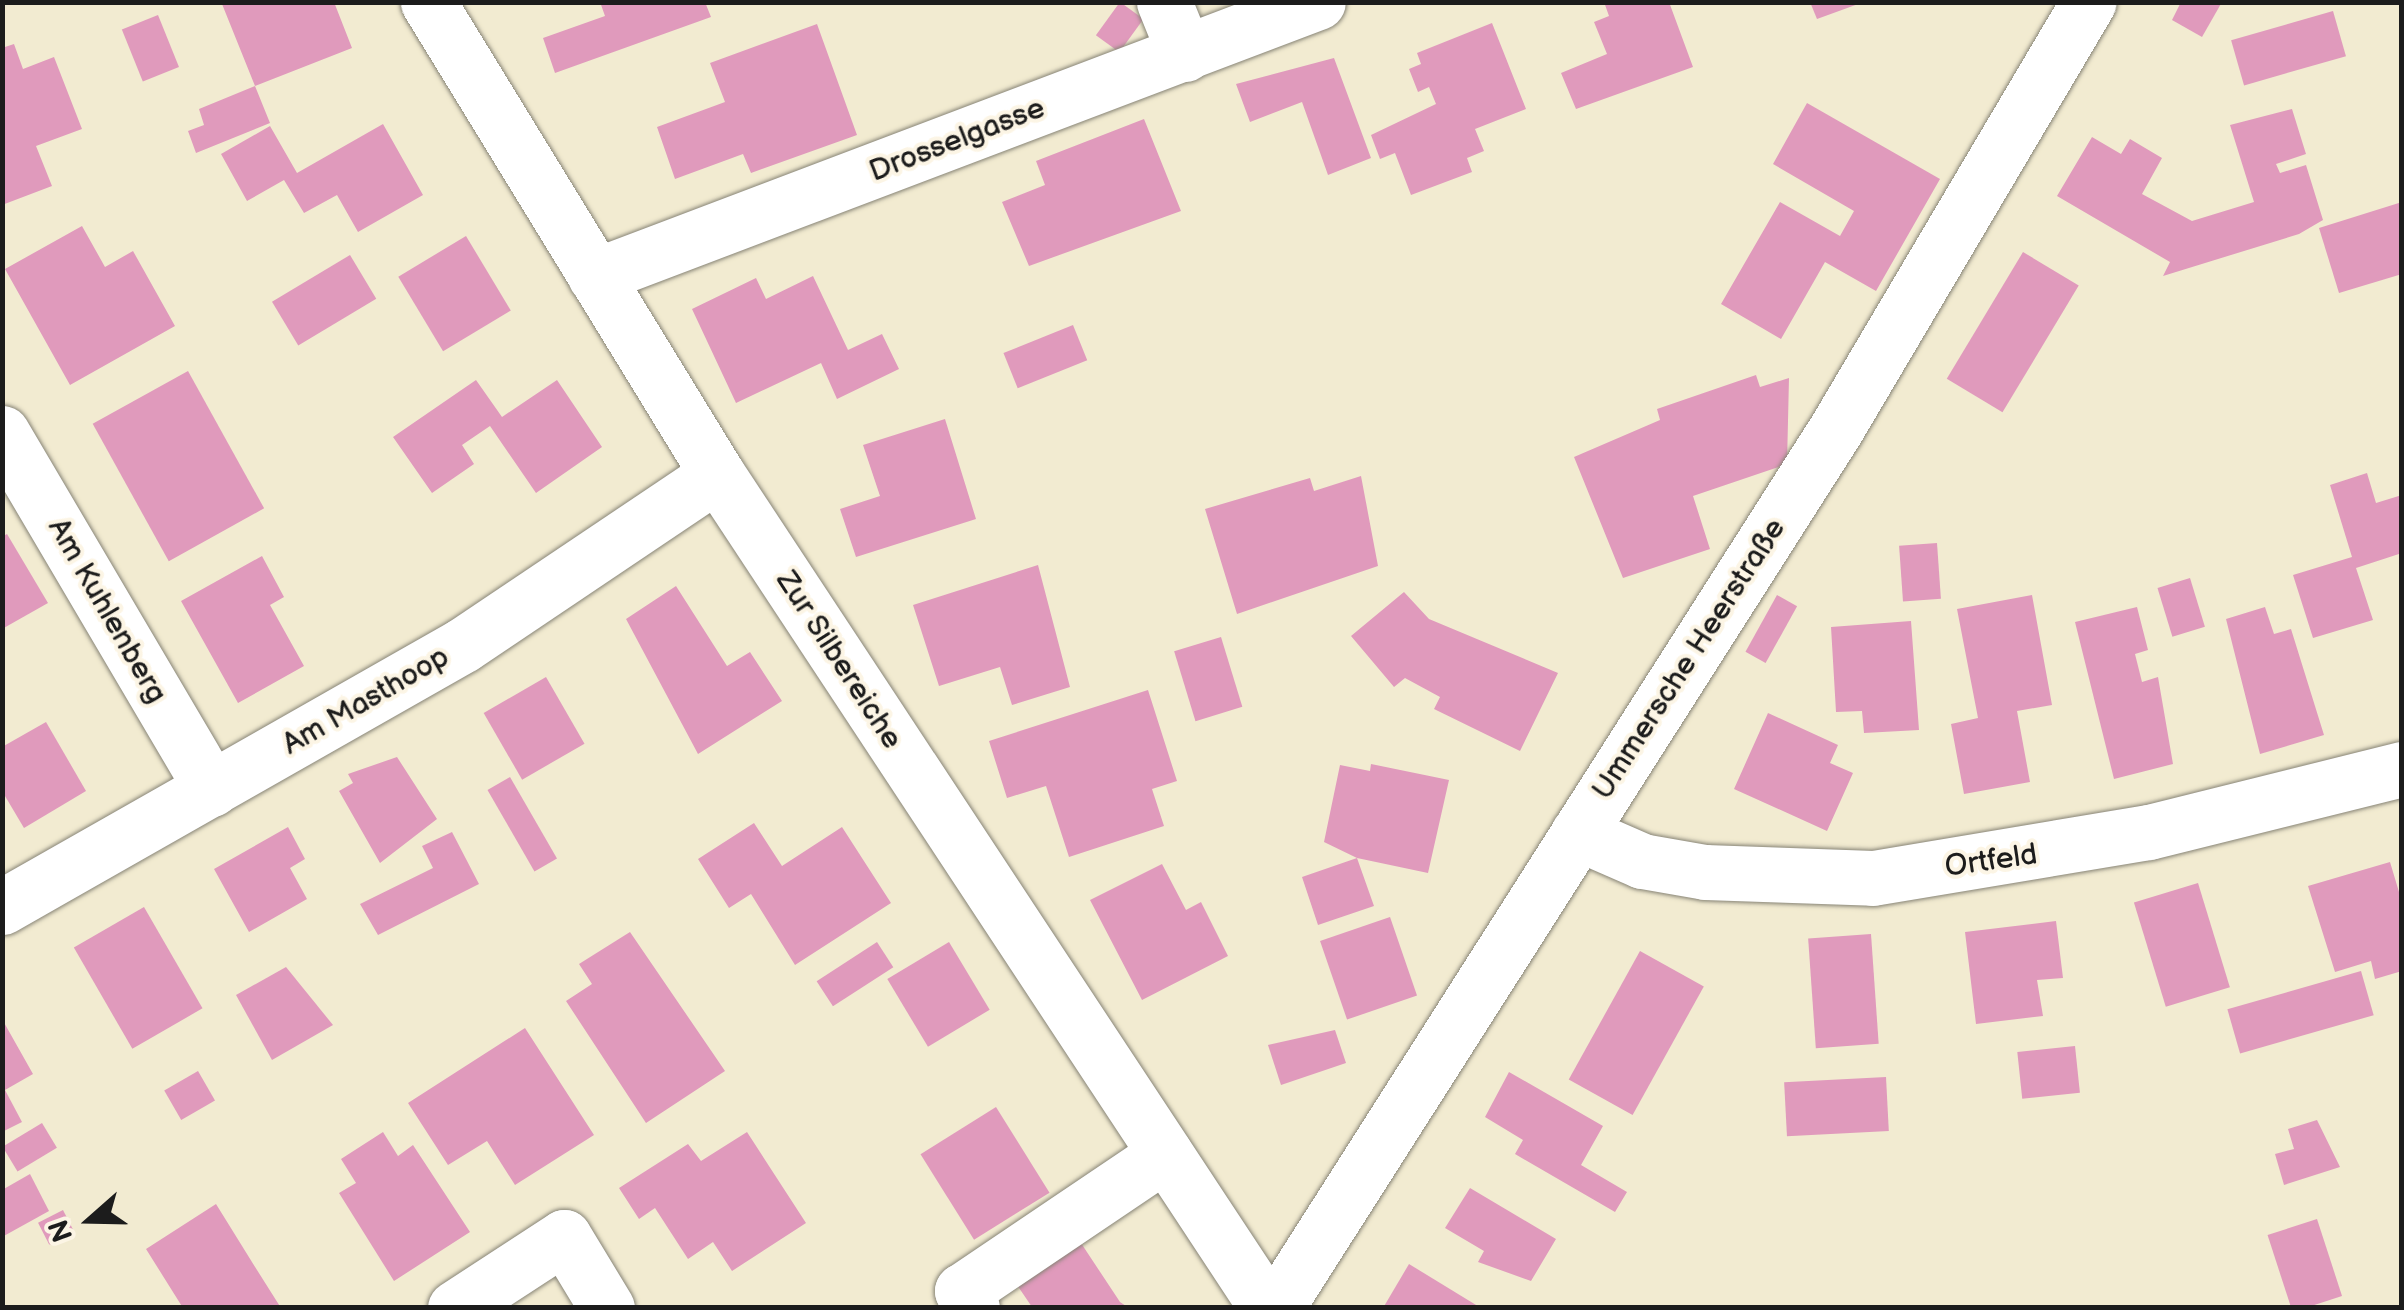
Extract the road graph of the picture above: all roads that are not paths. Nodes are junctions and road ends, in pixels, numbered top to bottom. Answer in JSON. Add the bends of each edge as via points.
{"nodes":[{"id":1,"x":428,"y":2,"type":"edge"},
{"id":2,"x":1164,"y":2,"type":"edge"},
{"id":3,"x":1318,"y":2,"type":"edge"},
{"id":4,"x":2089,"y":2,"type":"edge"},
{"id":5,"x":1185,"y":54,"type":"junction"},
{"id":6,"x":595,"y":276,"type":"junction"},
{"id":7,"x":2,"y":433,"type":"edge"},
{"id":8,"x":716,"y":474,"type":"junction"},
{"id":9,"x":2402,"y":770,"type":"edge"},
{"id":10,"x":212,"y":789,"type":"junction"},
{"id":11,"x":1578,"y":833,"type":"junction"},
{"id":12,"x":2,"y":906,"type":"edge"},
{"id":13,"x":1165,"y":1154,"type":"junction"},
{"id":14,"x":455,"y":1308,"type":"edge"},
{"id":15,"x":607,"y":1308,"type":"edge"},
{"id":16,"x":972,"y":1308,"type":"edge"},
{"id":17,"x":1267,"y":1308,"type":"edge"},
{"id":18,"x":1276,"y":1308,"type":"edge"}],
"edges":[{"from":1,"to":6,"type":"street","name":"Zur Silbereiche"},
{"from":2,"to":5,"type":"street"},
{"from":3,"to":5,"type":"street","name":"Drosselgasse"},
{"from":4,"to":11,"type":"street","name":"Ummersche Heerstraße","via":[[1836,429]]},
{"from":5,"to":6,"type":"street","name":"Drosselgasse"},
{"from":6,"to":8,"type":"street","name":"Zur Silbereiche"},
{"from":7,"to":10,"type":"street","name":"Am Kuhlenberg"},
{"from":8,"to":10,"type":"street","name":"Am Masthoop","via":[[463,645]]},
{"from":8,"to":13,"type":"street","name":"Zur Silbereiche"},
{"from":9,"to":11,"type":"street","name":"Ortfeld","via":[[2074,847],[1873,878],[1706,872],[1642,861]]},
{"from":10,"to":12,"type":"street","name":"Am Masthoop"},
{"from":11,"to":18,"type":"street","name":"Ummersche Heerstraße"},
{"from":13,"to":16,"type":"street","via":[[962,1291]]},
{"from":13,"to":17,"type":"street","name":"Zur Silbereiche"},
{"from":14,"to":15,"type":"street","via":[[564,1237]]}]}
